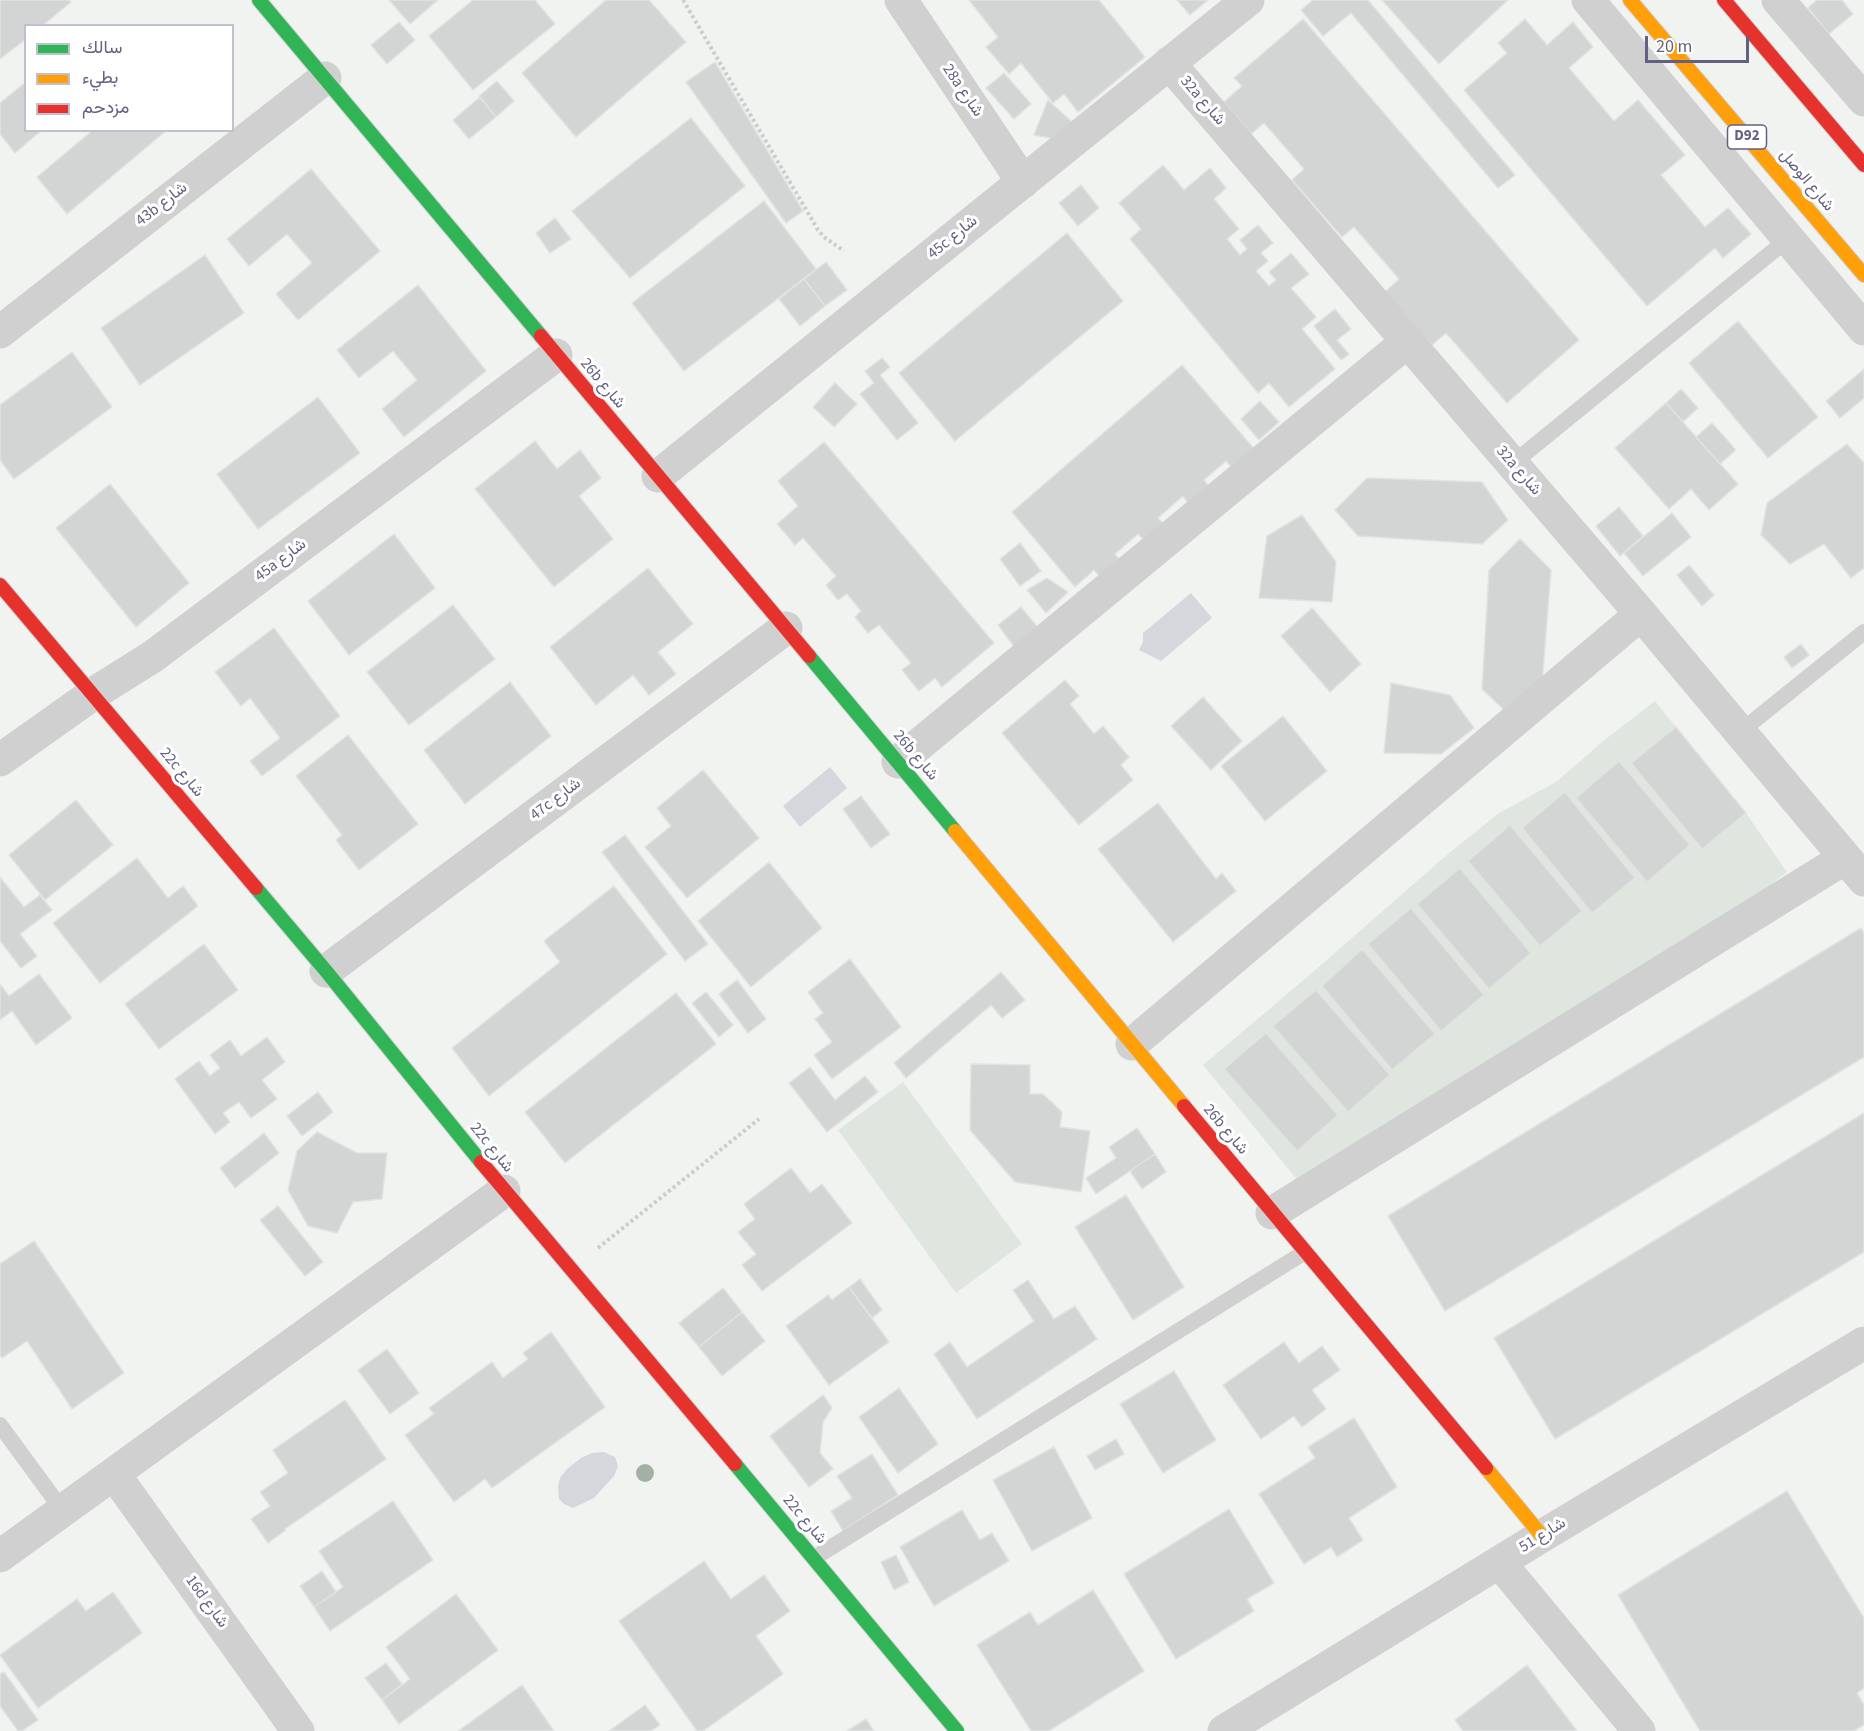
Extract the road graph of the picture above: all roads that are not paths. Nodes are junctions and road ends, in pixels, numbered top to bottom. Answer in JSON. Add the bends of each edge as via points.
{"nodes":[{"id":1,"x":259,"y":0,"type":"edge"},
{"id":2,"x":901,"y":0,"type":"edge"},
{"id":3,"x":1248,"y":0,"type":"edge"},
{"id":4,"x":1588,"y":0,"type":"edge"},
{"id":5,"x":1630,"y":0,"type":"edge"},
{"id":6,"x":1724,"y":0,"type":"edge"},
{"id":7,"x":1778,"y":0,"type":"edge"},
{"id":8,"x":1169,"y":63,"type":"junction"},
{"id":9,"x":325,"y":78,"type":"junction"},
{"id":10,"x":1864,"y":100,"type":"edge"},
{"id":11,"x":1864,"y":165,"type":"edge"},
{"id":12,"x":1023,"y":182,"type":"junction"},
{"id":13,"x":1788,"y":239,"type":"junction"},
{"id":14,"x":1864,"y":275,"type":"edge"},
{"id":15,"x":1864,"y":329,"type":"edge"},
{"id":16,"x":0,"y":332,"type":"edge"},
{"id":17,"x":1408,"y":340,"type":"junction"},
{"id":18,"x":556,"y":354,"type":"junction"},
{"id":19,"x":1512,"y":464,"type":"junction"},
{"id":20,"x":658,"y":476,"type":"junction"},
{"id":21,"x":0,"y":585,"type":"edge"},
{"id":22,"x":1641,"y":614,"type":"junction"},
{"id":23,"x":786,"y":628,"type":"junction"},
{"id":24,"x":1864,"y":632,"type":"edge"},
{"id":25,"x":93,"y":694,"type":"junction"},
{"id":26,"x":1740,"y":732,"type":"junction"},
{"id":27,"x":0,"y":760,"type":"edge"},
{"id":28,"x":898,"y":762,"type":"junction"},
{"id":29,"x":1854,"y":869,"type":"edge"},
{"id":30,"x":326,"y":971,"type":"junction"},
{"id":31,"x":1132,"y":1044,"type":"junction"},
{"id":32,"x":504,"y":1191,"type":"junction"},
{"id":33,"x":1272,"y":1213,"type":"junction"},
{"id":34,"x":1305,"y":1252,"type":"junction"},
{"id":35,"x":1864,"y":1343,"type":"edge"},
{"id":36,"x":0,"y":1425,"type":"edge"},
{"id":37,"x":114,"y":1474,"type":"junction"},
{"id":38,"x":63,"y":1511,"type":"junction"},
{"id":39,"x":1542,"y":1536,"type":"junction"},
{"id":40,"x":0,"y":1556,"type":"edge"},
{"id":41,"x":814,"y":1558,"type":"junction"},
{"id":42,"x":1500,"y":1563,"type":"junction"},
{"id":43,"x":298,"y":1731,"type":"edge"},
{"id":44,"x":957,"y":1731,"type":"edge"},
{"id":45,"x":1224,"y":1731,"type":"edge"},
{"id":46,"x":1640,"y":1731,"type":"edge"}],
"edges":[{"from":1,"to":9,"type":"street","name":"26b شارع"},
{"from":2,"to":12,"type":"street","name":"28a شارع"},
{"from":3,"to":8,"type":"street","name":"45c شارع"},
{"from":4,"to":13,"type":"street"},
{"from":5,"to":14,"type":"street","name":"شارع الوصل","number":"D92"},
{"from":6,"to":11,"type":"street"},
{"from":7,"to":10,"type":"street"},
{"from":8,"to":12,"type":"street","name":"45c شارع"},
{"from":8,"to":17,"type":"street","name":"32a شارع"},
{"from":9,"to":16,"type":"street","name":"43b شارع"},
{"from":9,"to":18,"type":"street","name":"26b شارع"},
{"from":12,"to":20,"type":"street","name":"45c شارع"},
{"from":13,"to":15,"type":"street"},
{"from":13,"to":19,"type":"lane"},
{"from":17,"to":19,"type":"street","name":"32a شارع"},
{"from":17,"to":28,"type":"street"},
{"from":18,"to":20,"type":"street","name":"26b شارع"},
{"from":18,"to":25,"type":"street","name":"45a شارع","via":[[152,657]]},
{"from":19,"to":22,"type":"street","name":"32a شارع"},
{"from":20,"to":23,"type":"street","name":"26b شارع"},
{"from":21,"to":25,"type":"street","name":"22c شارع"},
{"from":22,"to":26,"type":"street","name":"32a شارع"},
{"from":22,"to":31,"type":"street"},
{"from":23,"to":28,"type":"street","name":"26b شارع"},
{"from":23,"to":30,"type":"street","name":"47c شارع"},
{"from":24,"to":26,"type":"lane"},
{"from":25,"to":27,"type":"street","name":"45a شارع"},
{"from":25,"to":30,"type":"street","name":"22c شارع"},
{"from":26,"to":29,"type":"street","name":"32a شارع"},
{"from":28,"to":31,"type":"street","name":"26b شارع"},
{"from":29,"to":33,"type":"street"},
{"from":30,"to":32,"type":"street","name":"22c شارع"},
{"from":31,"to":33,"type":"street","name":"26b شارع"},
{"from":32,"to":37,"type":"street"},
{"from":32,"to":41,"type":"street","name":"22c شارع"},
{"from":33,"to":34,"type":"street","name":"26b شارع"},
{"from":34,"to":39,"type":"street","name":"26b شارع"},
{"from":34,"to":41,"type":"lane"},
{"from":35,"to":39,"type":"street","name":"شارع 51"},
{"from":36,"to":38,"type":"lane"},
{"from":37,"to":38,"type":"street"},
{"from":37,"to":43,"type":"street","name":"16d شارع"},
{"from":38,"to":40,"type":"street"},
{"from":39,"to":42,"type":"street","name":"شارع 51"},
{"from":41,"to":44,"type":"street","name":"22c شارع"},
{"from":42,"to":45,"type":"street","name":"شارع 51"},
{"from":42,"to":46,"type":"street"}]}
